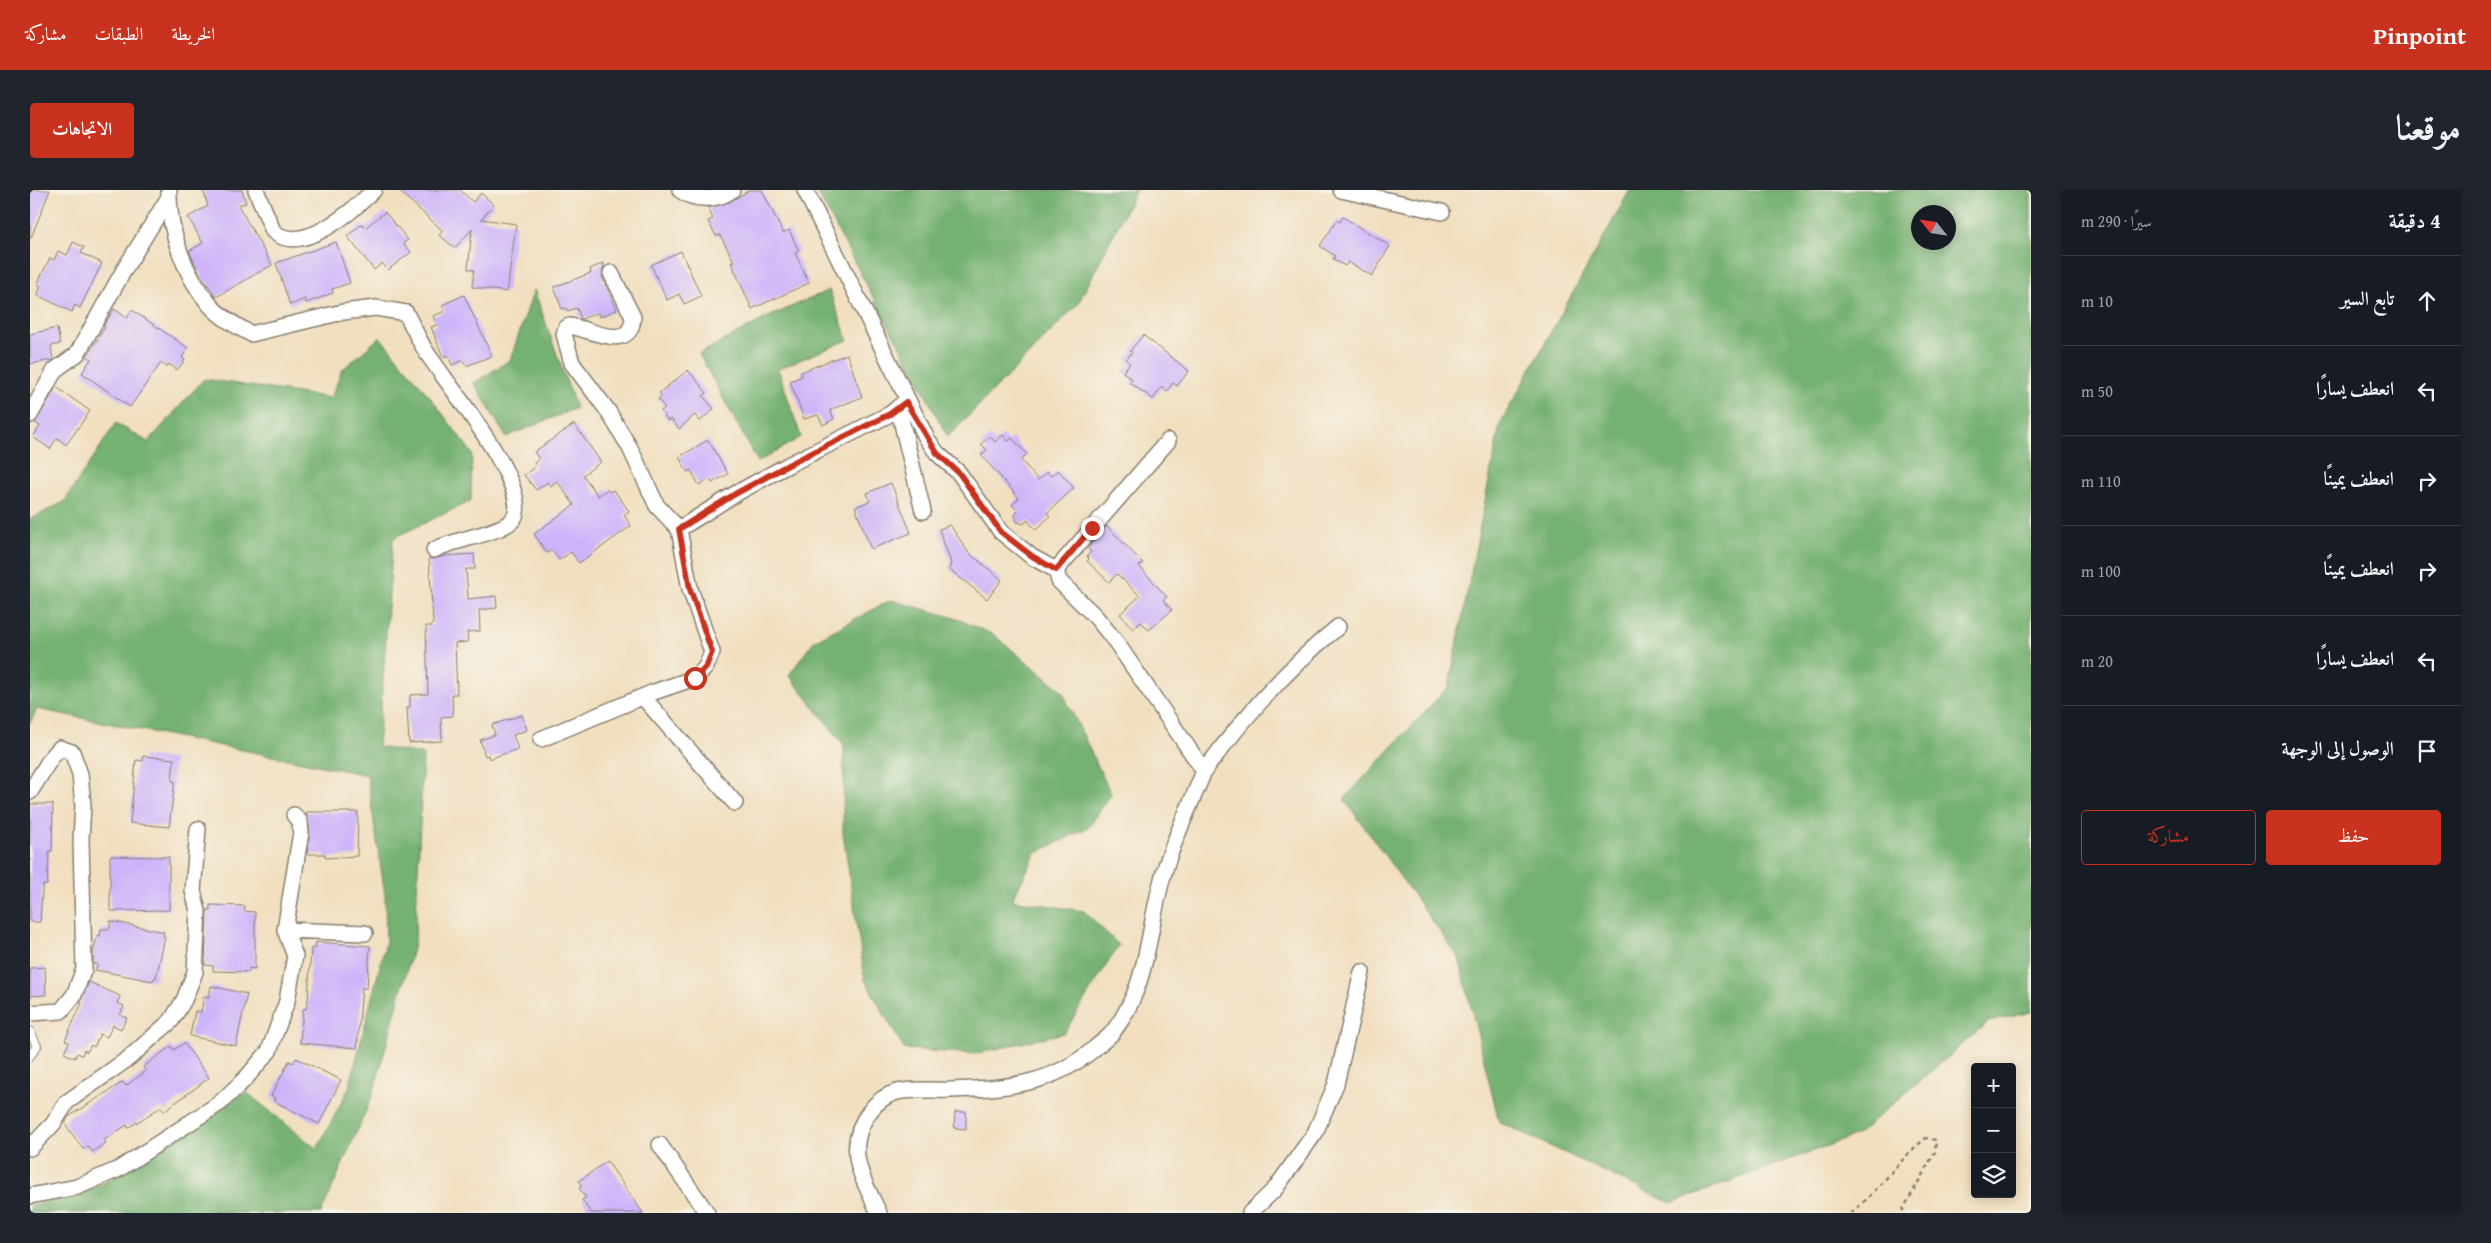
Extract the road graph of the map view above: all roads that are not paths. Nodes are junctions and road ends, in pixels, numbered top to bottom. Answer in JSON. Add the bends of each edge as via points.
{"nodes":[{"id":1,"x":256,"y":190,"type":"edge"},
{"id":2,"x":374,"y":190,"type":"edge"},
{"id":3,"x":680,"y":190,"type":"edge"},
{"id":4,"x":732,"y":190,"type":"edge"},
{"id":5,"x":805,"y":190,"type":"edge"},
{"id":6,"x":1341,"y":190,"type":"edge"},
{"id":7,"x":169,"y":194,"type":"edge"},
{"id":8,"x":1442,"y":212,"type":"dead end"},
{"id":9,"x":611,"y":273,"type":"dead end"},
{"id":10,"x":902,"y":404,"type":"junction"},
{"id":11,"x":30,"y":415,"type":"edge"},
{"id":12,"x":1168,"y":441,"type":"dead end"},
{"id":13,"x":924,"y":511,"type":"dead end"},
{"id":14,"x":679,"y":529,"type":"junction"},
{"id":15,"x":434,"y":550,"type":"dead end"},
{"id":16,"x":1056,"y":570,"type":"junction"},
{"id":17,"x":1338,"y":627,"type":"dead end"},
{"id":18,"x":643,"y":697,"type":"junction"},
{"id":19,"x":540,"y":739,"type":"dead end"},
{"id":20,"x":1204,"y":771,"type":"junction"},
{"id":21,"x":30,"y":792,"type":"edge"},
{"id":22,"x":735,"y":803,"type":"dead end"},
{"id":23,"x":294,"y":815,"type":"dead end"},
{"id":24,"x":198,"y":829,"type":"dead end"},
{"id":25,"x":285,"y":930,"type":"junction"},
{"id":26,"x":365,"y":933,"type":"dead end"},
{"id":27,"x":1362,"y":972,"type":"dead end"},
{"id":28,"x":30,"y":1014,"type":"edge"},
{"id":29,"x":30,"y":1031,"type":"edge"},
{"id":30,"x":30,"y":1056,"type":"edge"},
{"id":31,"x":660,"y":1145,"type":"dead end"},
{"id":32,"x":30,"y":1148,"type":"edge"},
{"id":33,"x":30,"y":1196,"type":"edge"},
{"id":34,"x":707,"y":1213,"type":"edge"},
{"id":35,"x":879,"y":1213,"type":"edge"},
{"id":36,"x":1250,"y":1213,"type":"edge"}],
"edges":[{"from":1,"to":2,"type":"street","via":[[273,231],[278,236],[293,239],[339,221]]},
{"from":3,"to":4,"type":"street","via":[[701,199]]},
{"from":5,"to":10,"type":"street"},
{"from":6,"to":8,"type":"street"},
{"from":7,"to":11,"type":"street","via":[[77,354],[55,370]]},
{"from":7,"to":15,"type":"street","via":[[182,261],[196,286],[211,306],[251,334],[343,312],[376,308],[406,313],[424,349],[497,453],[518,498],[514,518],[504,528],[448,542]]},
{"from":9,"to":14,"type":"street","via":[[633,317],[633,325],[628,332],[611,337],[569,326],[564,334],[568,351],[572,363],[608,411],[630,448],[657,506]]},
{"from":10,"to":13,"type":"street"},
{"from":10,"to":14,"type":"street","via":[[735,494]]},
{"from":10,"to":16,"type":"street","via":[[937,453],[959,473],[1001,532]]},
{"from":12,"to":16,"type":"street"},
{"from":14,"to":18,"type":"street","via":[[690,589],[712,652],[711,660],[695,678]]},
{"from":16,"to":20,"type":"street","via":[[1059,581],[1095,616],[1121,650]]},
{"from":17,"to":20,"type":"street","via":[[1266,692]]},
{"from":18,"to":19,"type":"street"},
{"from":18,"to":22,"type":"street"},
{"from":20,"to":35,"type":"street","via":[[1165,868],[1141,981],[1130,1006],[1111,1034],[1080,1061],[1057,1074],[1028,1083],[992,1088],[896,1092],[879,1102],[860,1126],[856,1154]]},
{"from":21,"to":28,"type":"street","via":[[60,748],[72,752],[80,774],[83,806],[84,969],[74,995],[61,1011]]},
{"from":23,"to":25,"type":"street","via":[[300,822],[301,832]]},
{"from":24,"to":32,"type":"street","via":[[194,892],[198,911],[195,972],[184,1000],[171,1021],[136,1052],[67,1102],[53,1124]]},
{"from":25,"to":26,"type":"street"},
{"from":25,"to":33,"type":"street","via":[[295,956],[286,1001],[269,1051],[246,1078],[220,1103],[119,1169],[77,1187]]},
{"from":27,"to":36,"type":"street","via":[[1336,1084],[1316,1132],[1275,1189]]},
{"from":29,"to":30,"type":"lane","via":[[37,1046]]},
{"from":31,"to":34,"type":"street"}]}
